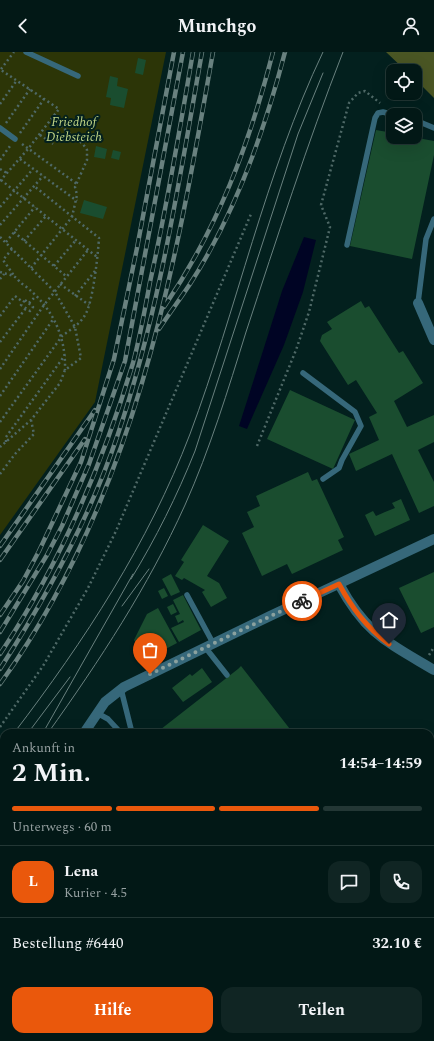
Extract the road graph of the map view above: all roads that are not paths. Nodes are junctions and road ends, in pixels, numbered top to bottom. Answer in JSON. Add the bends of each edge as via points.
{"nodes":[{"id":1,"x":26,"y":52,"type":"edge"},
{"id":2,"x":78,"y":76,"type":"dead end"},
{"id":3,"x":386,"y":113,"type":"edge"},
{"id":4,"x":422,"y":123,"type":"edge"},
{"id":5,"x":434,"y":128,"type":"edge"},
{"id":6,"x":1,"y":129,"type":"edge"},
{"id":7,"x":15,"y":139,"type":"road end"},
{"id":8,"x":434,"y":219,"type":"edge"},
{"id":9,"x":347,"y":245,"type":"dead end"},
{"id":10,"x":418,"y":303,"type":"joint"},
{"id":11,"x":434,"y":340,"type":"edge"},
{"id":12,"x":303,"y":373,"type":"dead end"},
{"id":13,"x":323,"y":479,"type":"dead end"},
{"id":14,"x":434,"y":540,"type":"edge"},
{"id":15,"x":339,"y":584,"type":"junction"},
{"id":16,"x":187,"y":595,"type":"dead end"},
{"id":17,"x":209,"y":645,"type":"junction"},
{"id":18,"x":434,"y":670,"type":"edge"},
{"id":19,"x":227,"y":675,"type":"dead end"},
{"id":20,"x":122,"y":689,"type":"junction"},
{"id":21,"x":97,"y":713,"type":"junction"},
{"id":22,"x":87,"y":729,"type":"edge"},
{"id":23,"x":117,"y":729,"type":"edge"},
{"id":24,"x":131,"y":729,"type":"edge"}],
"edges":[{"from":1,"to":2,"type":"lane"},
{"from":3,"to":9,"type":"lane","via":[[378,113],[375,118]]},
{"from":4,"to":5,"type":"lane"},
{"from":6,"to":7,"type":"lane"},
{"from":8,"to":10,"type":"lane","via":[[426,240]]},
{"from":10,"to":11,"type":"street"},
{"from":12,"to":13,"type":"lane","via":[[355,412],[361,426],[339,468]]},
{"from":14,"to":15,"type":"street"},
{"from":15,"to":17,"type":"street"},
{"from":15,"to":18,"type":"street","via":[[351,606],[367,626],[389,644]]},
{"from":16,"to":17,"type":"lane"},
{"from":17,"to":19,"type":"lane"},
{"from":17,"to":20,"type":"street"},
{"from":20,"to":21,"type":"street","via":[[105,702]]},
{"from":20,"to":24,"type":"lane"},
{"from":21,"to":22,"type":"street"},
{"from":21,"to":23,"type":"lane","via":[[108,719]]}]}
